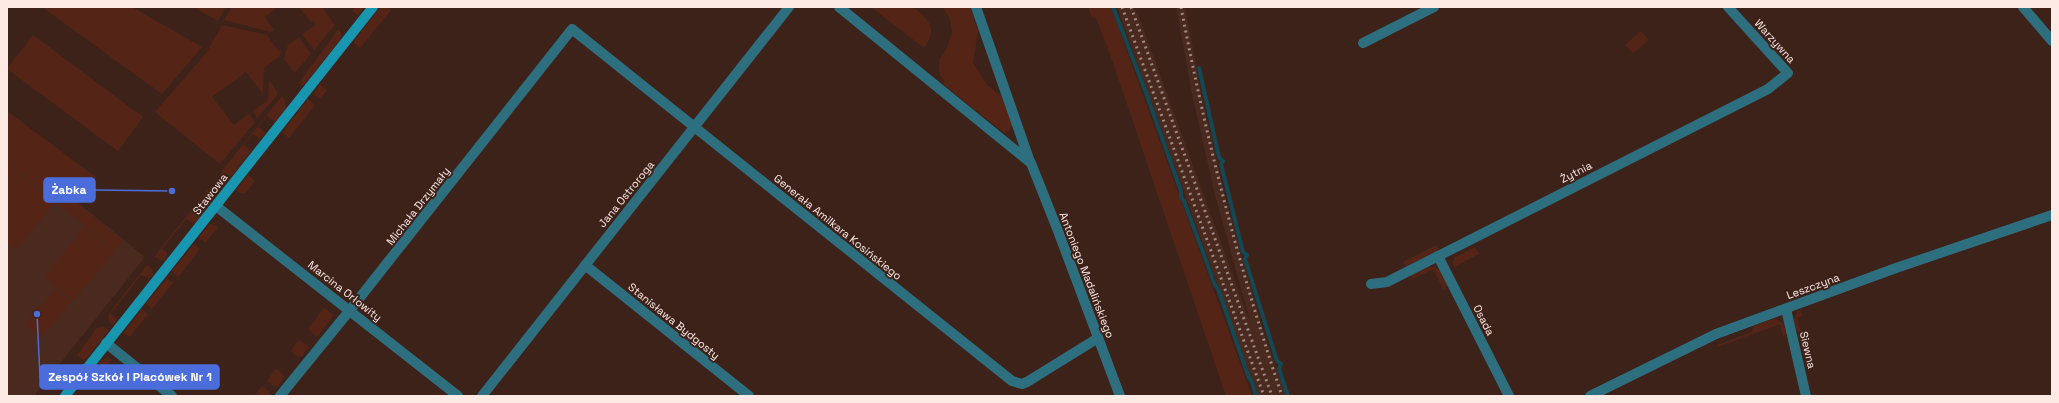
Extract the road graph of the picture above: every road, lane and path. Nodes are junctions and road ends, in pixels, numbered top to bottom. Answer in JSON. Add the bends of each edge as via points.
{"nodes":[{"id":1,"x":373,"y":7,"type":"edge"},
{"id":2,"x":790,"y":7,"type":"edge"},
{"id":3,"x":839,"y":7,"type":"edge"},
{"id":4,"x":976,"y":7,"type":"edge"},
{"id":5,"x":1434,"y":7,"type":"edge"},
{"id":6,"x":1728,"y":7,"type":"edge"},
{"id":7,"x":2022,"y":7,"type":"edge"},
{"id":8,"x":572,"y":29,"type":"joint"},
{"id":9,"x":2052,"y":41,"type":"edge"},
{"id":10,"x":1363,"y":43,"type":"dead end"},
{"id":11,"x":1788,"y":73,"type":"joint"},
{"id":12,"x":695,"y":128,"type":"junction"},
{"id":13,"x":1031,"y":163,"type":"junction"},
{"id":14,"x":216,"y":206,"type":"junction"},
{"id":15,"x":2052,"y":215,"type":"edge"},
{"id":16,"x":1438,"y":256,"type":"junction"},
{"id":17,"x":585,"y":265,"type":"junction"},
{"id":18,"x":1371,"y":284,"type":"dead end"},
{"id":19,"x":1786,"y":309,"type":"junction"},
{"id":20,"x":350,"y":310,"type":"junction"},
{"id":21,"x":1098,"y":338,"type":"junction"},
{"id":22,"x":106,"y":343,"type":"junction"},
{"id":23,"x":65,"y":396,"type":"edge"},
{"id":24,"x":172,"y":396,"type":"edge"},
{"id":25,"x":280,"y":396,"type":"edge"},
{"id":26,"x":458,"y":396,"type":"edge"},
{"id":27,"x":482,"y":396,"type":"edge"},
{"id":28,"x":749,"y":396,"type":"edge"},
{"id":29,"x":1120,"y":396,"type":"edge"},
{"id":30,"x":1509,"y":396,"type":"edge"},
{"id":31,"x":1590,"y":396,"type":"edge"},
{"id":32,"x":1806,"y":396,"type":"edge"}],
"edges":[{"from":1,"to":14,"type":"street","name":"Stawowa"},
{"from":2,"to":12,"type":"street","name":"Jana Ostroroga"},
{"from":3,"to":13,"type":"street","name":"Antoniego Madalińskiego"},
{"from":4,"to":13,"type":"street","name":"Antoniego Madalińskiego"},
{"from":5,"to":10,"type":"street"},
{"from":6,"to":11,"type":"street","name":"Warzywna"},
{"from":7,"to":9,"type":"street"},
{"from":8,"to":12,"type":"street","name":"Generała Amilkara Kosińskiego"},
{"from":8,"to":20,"type":"street","name":"Michała Drzymały"},
{"from":11,"to":16,"type":"street","name":"Żytnia","via":[[1768,89]]},
{"from":12,"to":17,"type":"street","name":"Jana Ostroroga"},
{"from":12,"to":21,"type":"street","name":"Generała Amilkara Kosińskiego","via":[[1012,381],[1022,384],[1027,382]]},
{"from":13,"to":21,"type":"street","name":"Antoniego Madalińskiego"},
{"from":14,"to":20,"type":"street","name":"Marcina Orłowity"},
{"from":14,"to":22,"type":"street","name":"Stawowa"},
{"from":15,"to":19,"type":"street","name":"Leszczyna","via":[[1896,268]]},
{"from":16,"to":18,"type":"street","name":"Żytnia","via":[[1387,282]]},
{"from":16,"to":30,"type":"street","name":"Osada"},
{"from":17,"to":27,"type":"street","name":"Jana Ostroroga"},
{"from":17,"to":28,"type":"street","name":"Stanisława Bydgosty"},
{"from":19,"to":31,"type":"street","name":"Leszczyna","via":[[1716,334]]},
{"from":19,"to":32,"type":"street","name":"Siewna"},
{"from":20,"to":25,"type":"street","name":"Michała Drzymały"},
{"from":20,"to":26,"type":"street","name":"Marcina Orłowity"},
{"from":21,"to":29,"type":"street","name":"Antoniego Madalińskiego"},
{"from":22,"to":23,"type":"street","name":"Stawowa"},
{"from":22,"to":24,"type":"street"}]}
